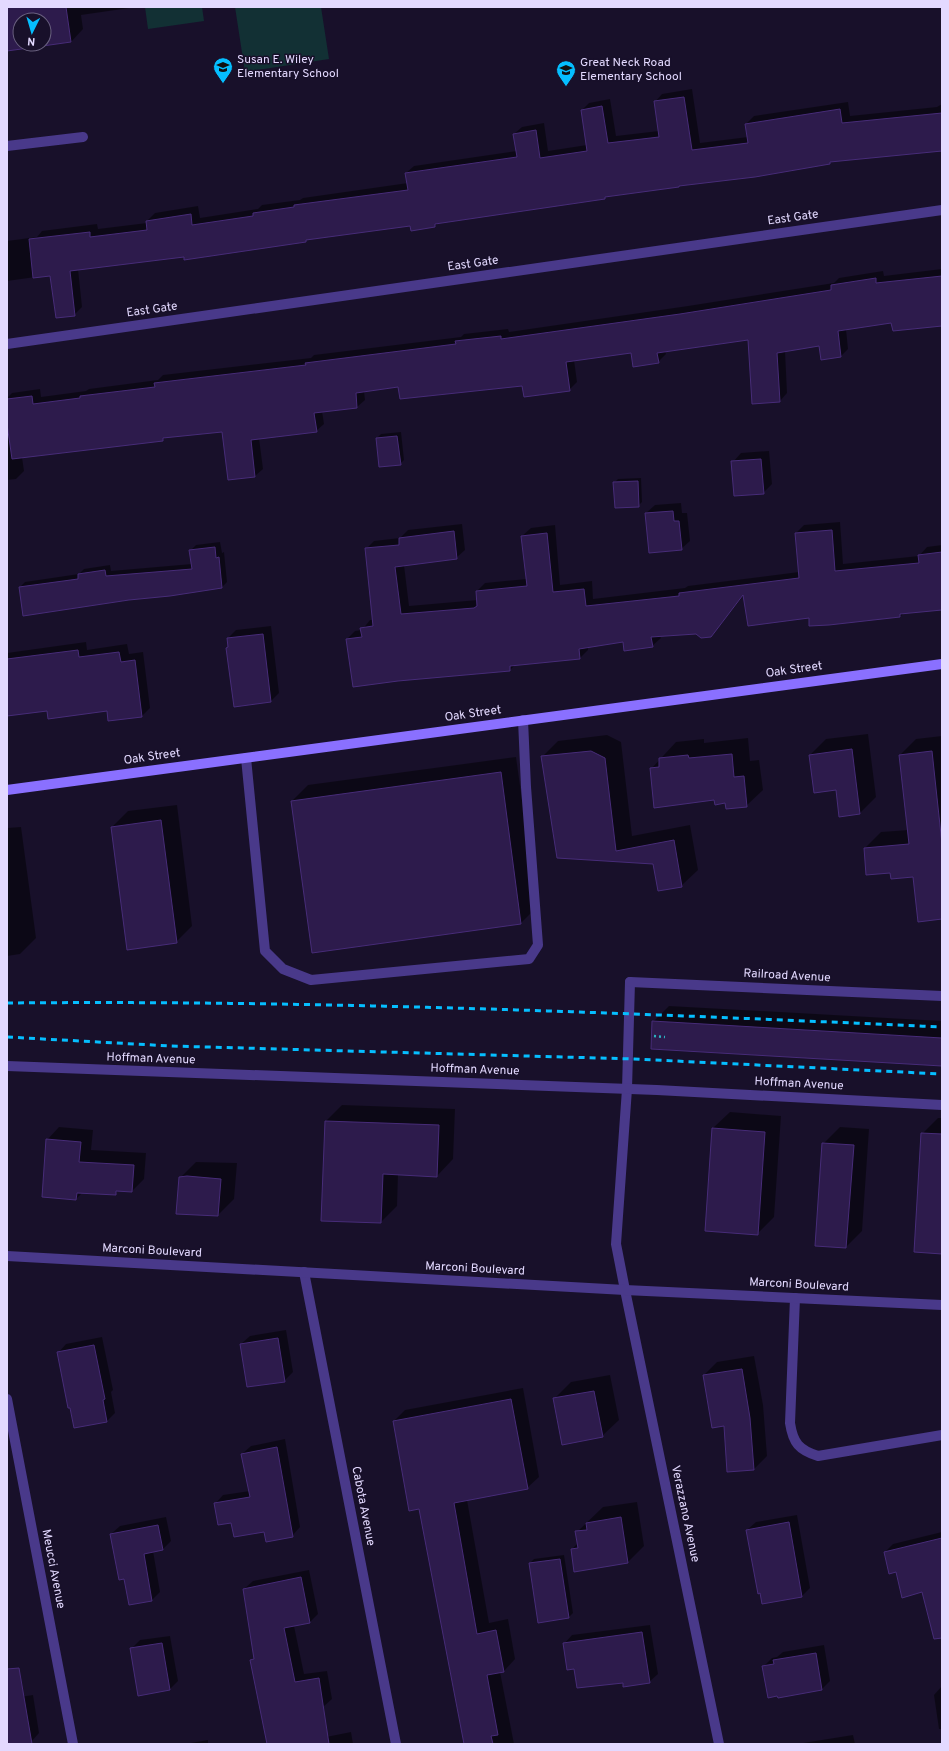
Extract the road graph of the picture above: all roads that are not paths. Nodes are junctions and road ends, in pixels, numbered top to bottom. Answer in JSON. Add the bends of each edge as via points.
{"nodes":[{"id":1,"x":83,"y":137,"type":"dead end"},
{"id":2,"x":7,"y":146,"type":"edge"},
{"id":3,"x":942,"y":210,"type":"edge"},
{"id":4,"x":7,"y":344,"type":"edge"},
{"id":5,"x":942,"y":664,"type":"edge"},
{"id":6,"x":523,"y":720,"type":"junction"},
{"id":7,"x":246,"y":758,"type":"junction"},
{"id":8,"x":7,"y":790,"type":"edge"},
{"id":9,"x":630,"y":982,"type":"joint"},
{"id":10,"x":942,"y":996,"type":"edge"},
{"id":11,"x":7,"y":1066,"type":"edge"},
{"id":12,"x":627,"y":1089,"type":"junction"},
{"id":13,"x":942,"y":1105,"type":"edge"},
{"id":14,"x":7,"y":1256,"type":"edge"},
{"id":15,"x":304,"y":1272,"type":"junction"},
{"id":16,"x":625,"y":1290,"type":"junction"},
{"id":17,"x":795,"y":1298,"type":"junction"},
{"id":18,"x":942,"y":1305,"type":"edge"},
{"id":19,"x":7,"y":1399,"type":"edge"},
{"id":20,"x":942,"y":1435,"type":"edge"},
{"id":21,"x":73,"y":1744,"type":"edge"},
{"id":22,"x":396,"y":1744,"type":"edge"},
{"id":23,"x":719,"y":1744,"type":"edge"}],
"edges":[{"from":1,"to":2,"type":"street"},
{"from":3,"to":4,"type":"street","name":"East Gate"},
{"from":5,"to":6,"type":"main road","name":"Oak Street"},
{"from":6,"to":7,"type":"main road","name":"Oak Street"},
{"from":6,"to":7,"type":"street","via":[[538,944],[529,959],[311,980],[283,969],[266,951]]},
{"from":7,"to":8,"type":"main road","name":"Oak Street"},
{"from":9,"to":10,"type":"street","name":"Railroad Avenue"},
{"from":9,"to":12,"type":"street","name":"Verazzano Avenue"},
{"from":11,"to":12,"type":"street","name":"Hoffman Avenue"},
{"from":12,"to":13,"type":"street","name":"Hoffman Avenue"},
{"from":12,"to":16,"type":"street","name":"Verazzano Avenue","via":[[616,1244]]},
{"from":14,"to":15,"type":"street","name":"Marconi Boulevard"},
{"from":15,"to":16,"type":"street","name":"Marconi Boulevard"},
{"from":15,"to":22,"type":"street","name":"Cabota Avenue"},
{"from":16,"to":17,"type":"street","name":"Marconi Boulevard"},
{"from":16,"to":23,"type":"street","name":"Verazzano Avenue"},
{"from":17,"to":18,"type":"street","name":"Marconi Boulevard"},
{"from":17,"to":20,"type":"street","via":[[790,1422],[792,1435],[797,1444],[818,1456]]},
{"from":19,"to":21,"type":"street","name":"Meucci Avenue"}]}
